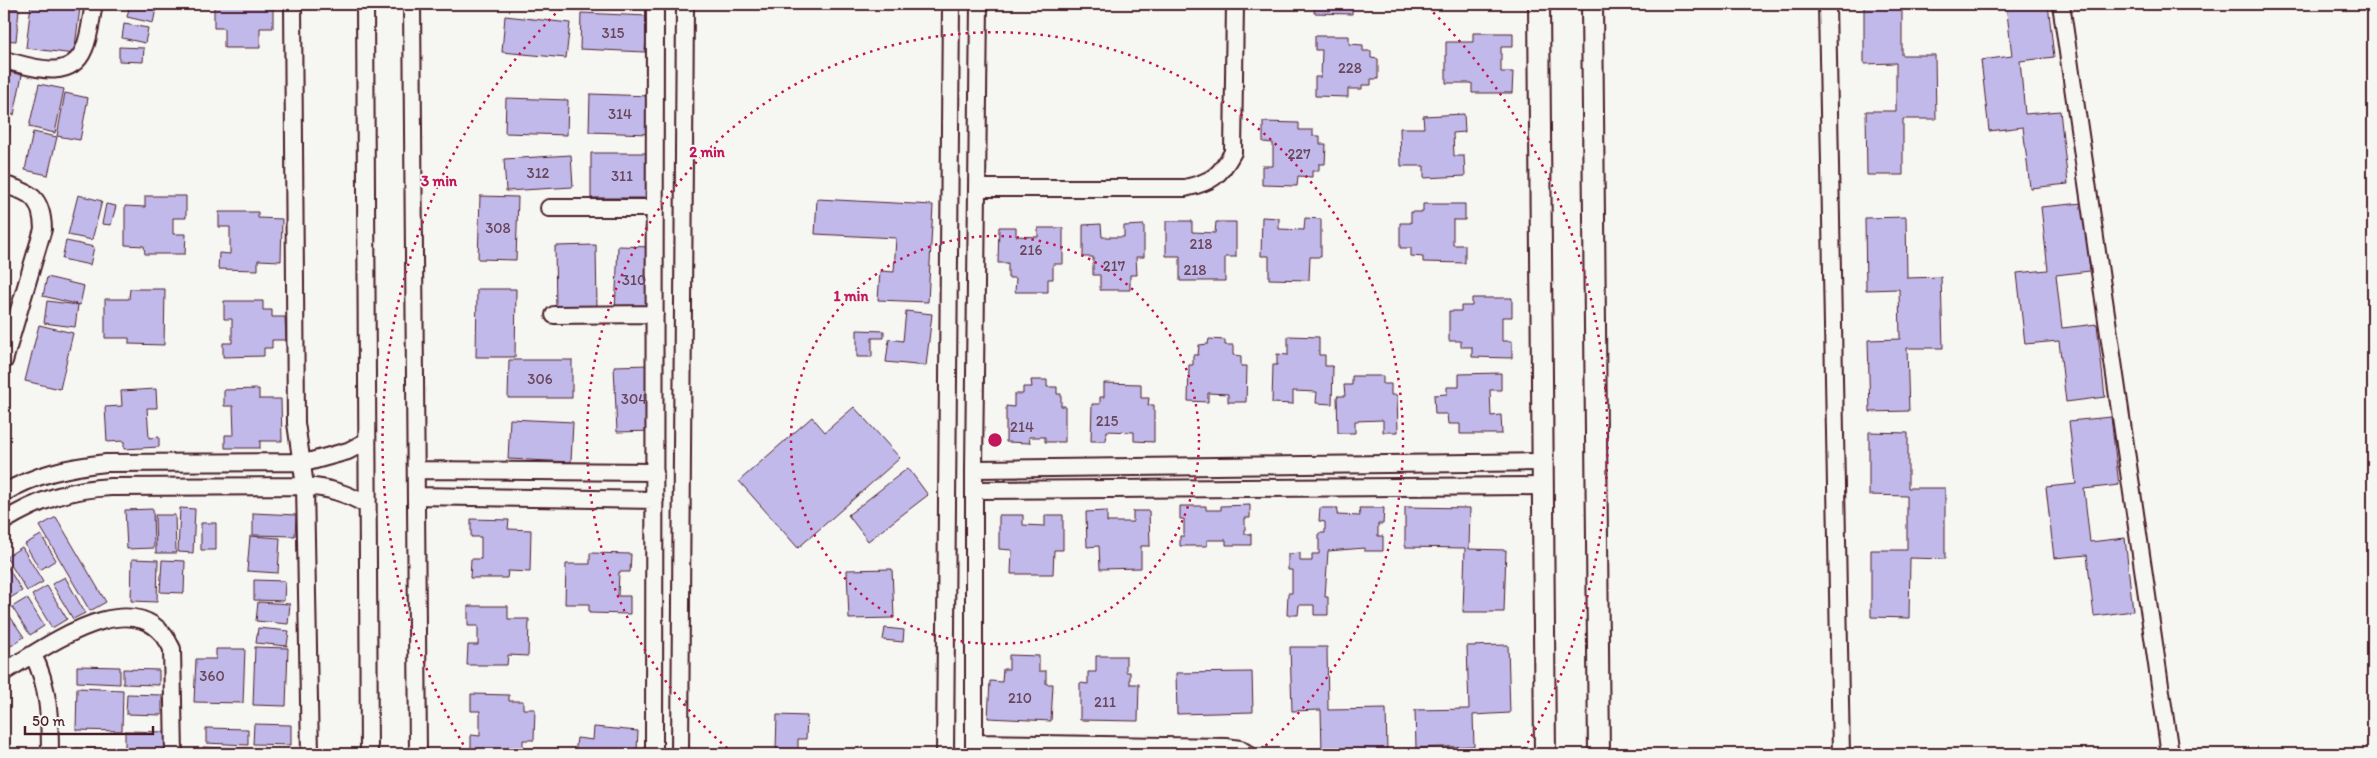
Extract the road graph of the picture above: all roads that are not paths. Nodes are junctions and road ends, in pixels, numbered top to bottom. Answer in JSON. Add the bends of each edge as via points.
{"nodes":[{"id":1,"x":94,"y":4,"type":"edge"},
{"id":2,"x":293,"y":4,"type":"edge"},
{"id":3,"x":365,"y":4,"type":"edge"},
{"id":4,"x":412,"y":4,"type":"edge"},
{"id":5,"x":655,"y":4,"type":"edge"},
{"id":6,"x":685,"y":4,"type":"edge"},
{"id":7,"x":951,"y":4,"type":"edge"},
{"id":8,"x":979,"y":4,"type":"edge"},
{"id":9,"x":1235,"y":4,"type":"edge"},
{"id":10,"x":1539,"y":4,"type":"edge"},
{"id":11,"x":1592,"y":4,"type":"edge"},
{"id":12,"x":1827,"y":4,"type":"edge"},
{"id":13,"x":2061,"y":4,"type":"edge"},
{"id":14,"x":4,"y":60,"type":"edge"},
{"id":15,"x":4,"y":185,"type":"edge"},
{"id":16,"x":977,"y":188,"type":"junction"},
{"id":17,"x":549,"y":208,"type":"dead end"},
{"id":18,"x":655,"y":208,"type":"junction"},
{"id":19,"x":655,"y":269,"type":"junction"},
{"id":20,"x":683,"y":269,"type":"junction"},
{"id":21,"x":655,"y":314,"type":"junction"},
{"id":22,"x":554,"y":315,"type":"dead end"},
{"id":23,"x":4,"y":361,"type":"edge"},
{"id":24,"x":367,"y":441,"type":"junction"},
{"id":25,"x":164,"y":462,"type":"junction"},
{"id":26,"x":301,"y":462,"type":"junction"},
{"id":27,"x":1542,"y":462,"type":"junction"},
{"id":28,"x":974,"y":468,"type":"junction"},
{"id":29,"x":417,"y":470,"type":"junction"},
{"id":30,"x":655,"y":472,"type":"junction"},
{"id":31,"x":165,"y":486,"type":"junction"},
{"id":32,"x":305,"y":486,"type":"junction"},
{"id":33,"x":1543,"y":486,"type":"junction"},
{"id":34,"x":974,"y":490,"type":"junction"},
{"id":35,"x":4,"y":493,"type":"edge"},
{"id":36,"x":417,"y":496,"type":"junction"},
{"id":37,"x":655,"y":500,"type":"junction"},
{"id":38,"x":367,"y":505,"type":"junction"},
{"id":39,"x":4,"y":521,"type":"edge"},
{"id":40,"x":33,"y":655,"type":"junction"},
{"id":41,"x":4,"y":672,"type":"edge"},
{"id":42,"x":681,"y":699,"type":"junction"},
{"id":43,"x":654,"y":701,"type":"junction"},
{"id":44,"x":974,"y":749,"type":"edge"},
{"id":45,"x":50,"y":754,"type":"edge"},
{"id":46,"x":174,"y":754,"type":"edge"},
{"id":47,"x":310,"y":754,"type":"edge"},
{"id":48,"x":369,"y":754,"type":"edge"},
{"id":49,"x":418,"y":754,"type":"edge"},
{"id":50,"x":654,"y":754,"type":"edge"},
{"id":51,"x":680,"y":754,"type":"edge"},
{"id":52,"x":945,"y":754,"type":"edge"},
{"id":53,"x":1248,"y":754,"type":"edge"},
{"id":54,"x":1545,"y":754,"type":"edge"},
{"id":55,"x":1599,"y":754,"type":"edge"},
{"id":56,"x":1841,"y":754,"type":"edge"},
{"id":57,"x":2170,"y":754,"type":"edge"}],
"edges":[{"from":1,"to":14,"type":"street","via":[[84,50],[68,67],[44,69]]},
{"from":2,"to":26,"type":"street","via":[[296,423]]},
{"from":3,"to":24,"type":"street"},
{"from":4,"to":29,"type":"street"},
{"from":5,"to":18,"type":"street"},
{"from":6,"to":20,"type":"street"},
{"from":7,"to":52,"type":"street"},
{"from":8,"to":16,"type":"street"},
{"from":9,"to":16,"type":"street","via":[[1232,152],[1223,170],[1206,183],[1185,188]]},
{"from":10,"to":27,"type":"street"},
{"from":11,"to":55,"type":"street"},
{"from":12,"to":56,"type":"street"},
{"from":13,"to":57,"type":"street"},
{"from":15,"to":23,"type":"street","via":[[34,197],[42,212],[43,229]]},
{"from":16,"to":28,"type":"street"},
{"from":17,"to":18,"type":"street"},
{"from":18,"to":19,"type":"street"},
{"from":19,"to":20,"type":"street"},
{"from":19,"to":21,"type":"street"},
{"from":20,"to":42,"type":"street"},
{"from":21,"to":22,"type":"street"},
{"from":21,"to":30,"type":"street"},
{"from":24,"to":26,"type":"street","via":[[329,458]]},
{"from":24,"to":38,"type":"street"},
{"from":25,"to":26,"type":"street"},
{"from":25,"to":31,"type":"street"},
{"from":25,"to":35,"type":"street","via":[[73,467],[41,476]]},
{"from":26,"to":32,"type":"street"},
{"from":27,"to":28,"type":"street"},
{"from":27,"to":33,"type":"street"},
{"from":28,"to":34,"type":"street"},
{"from":29,"to":30,"type":"street"},
{"from":29,"to":36,"type":"street"},
{"from":30,"to":37,"type":"street"},
{"from":31,"to":32,"type":"street"},
{"from":31,"to":39,"type":"street","via":[[83,488],[40,502]]},
{"from":32,"to":38,"type":"street","via":[[328,488]]},
{"from":32,"to":47,"type":"street"},
{"from":33,"to":34,"type":"street"},
{"from":33,"to":54,"type":"street"},
{"from":34,"to":44,"type":"street"},
{"from":36,"to":37,"type":"street"},
{"from":36,"to":49,"type":"street"},
{"from":37,"to":43,"type":"street"},
{"from":38,"to":48,"type":"street"},
{"from":40,"to":41,"type":"street"},
{"from":40,"to":45,"type":"street","via":[[44,684]]},
{"from":40,"to":46,"type":"street","via":[[86,625],[109,618],[144,620],[157,627],[172,649]]},
{"from":42,"to":43,"type":"street"},
{"from":42,"to":51,"type":"street"},
{"from":43,"to":50,"type":"street"},
{"from":44,"to":53,"type":"street","via":[[1226,747],[1240,748]]}]}
